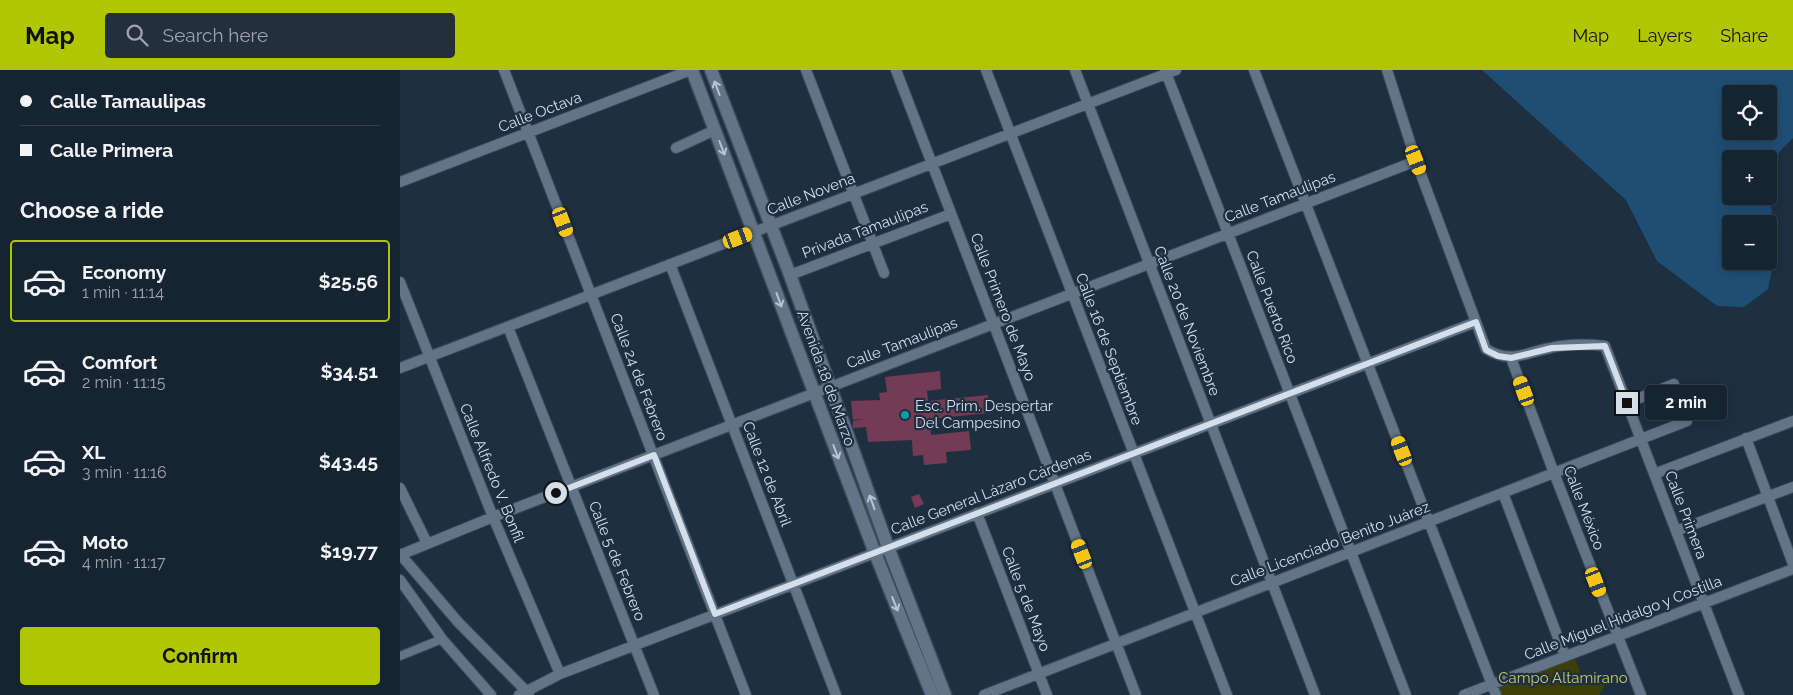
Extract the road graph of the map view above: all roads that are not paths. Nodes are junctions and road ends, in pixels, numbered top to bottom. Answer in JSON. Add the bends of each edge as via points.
{"nodes":[{"id":1,"x":504,"y":70,"type":"edge"},
{"id":2,"x":692,"y":70,"type":"edge"},
{"id":3,"x":710,"y":70,"type":"edge"},
{"id":4,"x":806,"y":70,"type":"edge"},
{"id":5,"x":896,"y":70,"type":"edge"},
{"id":6,"x":986,"y":70,"type":"edge"},
{"id":7,"x":1075,"y":70,"type":"edge"},
{"id":8,"x":1254,"y":70,"type":"edge"},
{"id":9,"x":1387,"y":70,"type":"edge"},
{"id":10,"x":1169,"y":71,"type":"edge"},
{"id":11,"x":1088,"y":104,"type":"junction"},
{"id":12,"x":715,"y":130,"type":"junction"},
{"id":13,"x":528,"y":133,"type":"junction"},
{"id":14,"x":1010,"y":134,"type":"junction"},
{"id":15,"x":676,"y":148,"type":"dead end"},
{"id":16,"x":1416,"y":160,"type":"junction"},
{"id":17,"x":932,"y":164,"type":"junction"},
{"id":18,"x":400,"y":182,"type":"edge"},
{"id":19,"x":854,"y":194,"type":"junction"},
{"id":20,"x":1306,"y":203,"type":"junction"},
{"id":21,"x":951,"y":214,"type":"junction"},
{"id":22,"x":770,"y":226,"type":"junction"},
{"id":23,"x":754,"y":232,"type":"junction"},
{"id":24,"x":1228,"y":233,"type":"junction"},
{"id":25,"x":872,"y":242,"type":"junction"},
{"id":26,"x":670,"y":264,"type":"junction"},
{"id":27,"x":1149,"y":264,"type":"junction"},
{"id":28,"x":884,"y":273,"type":"dead end"},
{"id":29,"x":790,"y":275,"type":"junction"},
{"id":30,"x":400,"y":282,"type":"edge"},
{"id":31,"x":591,"y":294,"type":"junction"},
{"id":32,"x":1072,"y":294,"type":"junction"},
{"id":33,"x":1476,"y":322,"type":"junction"},
{"id":34,"x":994,"y":324,"type":"junction"},
{"id":35,"x":508,"y":327,"type":"junction"},
{"id":36,"x":429,"y":357,"type":"junction"},
{"id":37,"x":1511,"y":358,"type":"junction"},
{"id":38,"x":1368,"y":363,"type":"junction"},
{"id":39,"x":400,"y":368,"type":"edge"},
{"id":40,"x":1674,"y":384,"type":"dead end"},
{"id":41,"x":831,"y":388,"type":"junction"},
{"id":42,"x":1290,"y":393,"type":"junction"},
{"id":43,"x":814,"y":394,"type":"junction"},
{"id":44,"x":1627,"y":403,"type":"junction"},
{"id":45,"x":1687,"y":420,"type":"dead end"},
{"id":46,"x":1793,"y":421,"type":"edge"},
{"id":47,"x":1211,"y":423,"type":"junction"},
{"id":48,"x":732,"y":425,"type":"junction"},
{"id":49,"x":1746,"y":438,"type":"junction"},
{"id":50,"x":1641,"y":439,"type":"junction"},
{"id":51,"x":1134,"y":453,"type":"junction"},
{"id":52,"x":654,"y":455,"type":"junction"},
{"id":53,"x":1554,"y":473,"type":"junction"},
{"id":54,"x":1654,"y":474,"type":"junction"},
{"id":55,"x":1055,"y":484,"type":"junction"},
{"id":56,"x":572,"y":487,"type":"junction"},
{"id":57,"x":1793,"y":487,"type":"edge"},
{"id":58,"x":400,"y":488,"type":"edge"},
{"id":59,"x":1503,"y":493,"type":"junction"},
{"id":60,"x":1768,"y":496,"type":"junction"},
{"id":61,"x":977,"y":514,"type":"junction"},
{"id":62,"x":493,"y":517,"type":"junction"},
{"id":63,"x":1429,"y":522,"type":"junction"},
{"id":64,"x":1676,"y":531,"type":"junction"},
{"id":65,"x":426,"y":543,"type":"junction"},
{"id":66,"x":888,"y":548,"type":"junction"},
{"id":67,"x":1351,"y":552,"type":"junction"},
{"id":68,"x":875,"y":553,"type":"junction"},
{"id":69,"x":400,"y":555,"type":"edge"},
{"id":70,"x":1793,"y":564,"type":"edge"},
{"id":71,"x":1793,"y":569,"type":"edge"},
{"id":72,"x":400,"y":580,"type":"edge"},
{"id":73,"x":1272,"y":583,"type":"junction"},
{"id":74,"x":793,"y":584,"type":"junction"},
{"id":75,"x":1704,"y":603,"type":"junction"},
{"id":76,"x":1195,"y":613,"type":"junction"},
{"id":77,"x":715,"y":614,"type":"junction"},
{"id":78,"x":1618,"y":636,"type":"junction"},
{"id":79,"x":442,"y":640,"type":"junction"},
{"id":80,"x":1116,"y":643,"type":"junction"},
{"id":81,"x":634,"y":645,"type":"junction"},
{"id":82,"x":400,"y":656,"type":"edge"},
{"id":83,"x":1565,"y":656,"type":"junction"},
{"id":84,"x":560,"y":674,"type":"junction"},
{"id":85,"x":1038,"y":674,"type":"junction"},
{"id":86,"x":1492,"y":684,"type":"junction"},
{"id":87,"x":525,"y":694,"type":"edge"},
{"id":88,"x":492,"y":695,"type":"edge"},
{"id":89,"x":654,"y":695,"type":"edge"},
{"id":90,"x":746,"y":695,"type":"edge"},
{"id":91,"x":836,"y":695,"type":"edge"},
{"id":92,"x":932,"y":695,"type":"edge"},
{"id":93,"x":945,"y":695,"type":"edge"},
{"id":94,"x":984,"y":695,"type":"edge"},
{"id":95,"x":1046,"y":695,"type":"edge"},
{"id":96,"x":1136,"y":695,"type":"edge"},
{"id":97,"x":1227,"y":695,"type":"edge"},
{"id":98,"x":1315,"y":695,"type":"edge"},
{"id":99,"x":1406,"y":695,"type":"edge"},
{"id":100,"x":1464,"y":695,"type":"edge"},
{"id":101,"x":1496,"y":695,"type":"edge"},
{"id":102,"x":1641,"y":695,"type":"edge"},
{"id":103,"x":1739,"y":695,"type":"edge"}],
"edges":[{"from":1,"to":13,"type":"street","name":"Calle 24 de Febrero"},
{"from":2,"to":12,"type":"street","name":"Avenida 18 de Marzo"},
{"from":2,"to":13,"type":"street","name":"Calle Octava"},
{"from":22,"to":3,"type":"street","name":"Avenida 18 de Marzo","one_way":true},
{"from":4,"to":19,"type":"street"},
{"from":5,"to":17,"type":"street","name":"Calle Primero de Mayo"},
{"from":6,"to":14,"type":"street","name":"Calle 16 de Septiembre"},
{"from":7,"to":11,"type":"street","name":"Calle 20 de Noviembre"},
{"from":8,"to":20,"type":"street"},
{"from":9,"to":16,"type":"street"},
{"from":10,"to":11,"type":"street","name":"Calle Novena"},
{"from":10,"to":24,"type":"street","name":"Calle Puerto Rico"},
{"from":11,"to":14,"type":"street","name":"Calle Novena"},
{"from":11,"to":27,"type":"street","name":"Calle 20 de Noviembre"},
{"from":12,"to":15,"type":"street"},
{"from":12,"to":23,"type":"street","name":"Avenida 18 de Marzo","one_way":true},
{"from":13,"to":18,"type":"street","name":"Calle Octava"},
{"from":13,"to":31,"type":"street","name":"Calle 24 de Febrero"},
{"from":14,"to":17,"type":"street","name":"Calle Novena"},
{"from":14,"to":32,"type":"street","name":"Calle 16 de Septiembre"},
{"from":16,"to":20,"type":"street","name":"Calle Tamaulipas"},
{"from":16,"to":33,"type":"street"},
{"from":17,"to":19,"type":"street","name":"Calle Novena"},
{"from":17,"to":21,"type":"street","name":"Calle Primero de Mayo"},
{"from":19,"to":22,"type":"street","name":"Calle Novena"},
{"from":19,"to":25,"type":"street"},
{"from":20,"to":24,"type":"street","name":"Calle Tamaulipas"},
{"from":20,"to":38,"type":"street"},
{"from":21,"to":25,"type":"street","name":"Privada Tamaulipas"},
{"from":21,"to":34,"type":"street","name":"Calle Primero de Mayo"},
{"from":22,"to":23,"type":"street","name":"Calle Novena"},
{"from":22,"to":29,"type":"street","name":"Avenida 18 de Marzo"},
{"from":23,"to":26,"type":"street","name":"Calle Novena"},
{"from":23,"to":43,"type":"street","name":"Avenida 18 de Marzo","one_way":true},
{"from":24,"to":27,"type":"street","name":"Calle Tamaulipas"},
{"from":24,"to":42,"type":"street","name":"Calle Puerto Rico"},
{"from":25,"to":28,"type":"street"},
{"from":25,"to":29,"type":"street","name":"Privada Tamaulipas"},
{"from":26,"to":31,"type":"street","name":"Calle Novena"},
{"from":26,"to":48,"type":"street","name":"Calle 12 de Abril"},
{"from":27,"to":32,"type":"street","name":"Calle Tamaulipas"},
{"from":27,"to":47,"type":"street","name":"Calle 20 de Noviembre"},
{"from":29,"to":41,"type":"street","name":"Avenida 18 de Marzo"},
{"from":30,"to":36,"type":"street","name":"Calle Alfredo V. Bonfil"},
{"from":31,"to":35,"type":"street","name":"Calle Novena"},
{"from":31,"to":52,"type":"street","name":"Calle 24 de Febrero"},
{"from":32,"to":34,"type":"street","name":"Calle Tamaulipas"},
{"from":32,"to":51,"type":"street","name":"Calle 16 de Septiembre"},
{"from":33,"to":37,"type":"street","via":[[1486,350]]},
{"from":33,"to":38,"type":"street","name":"Calle General Lázaro Cárdenas"},
{"from":34,"to":41,"type":"street","name":"Calle Tamaulipas"},
{"from":34,"to":55,"type":"street","name":"Calle Primero de Mayo"},
{"from":35,"to":36,"type":"street","name":"Calle Novena"},
{"from":35,"to":56,"type":"street","name":"Calle 5 de Febrero"},
{"from":36,"to":39,"type":"street","name":"Calle Novena"},
{"from":36,"to":62,"type":"street","name":"Calle Alfredo V. Bonfil"},
{"from":37,"to":44,"type":"street","name":"Calle Primera","via":[[1552,348],[1605,346]]},
{"from":37,"to":53,"type":"street","name":"Calle México"},
{"from":38,"to":42,"type":"street","name":"Calle General Lázaro Cárdenas"},
{"from":38,"to":63,"type":"street"},
{"from":40,"to":44,"type":"street"},
{"from":41,"to":43,"type":"street","name":"Calle Tamaulipas"},
{"from":66,"to":41,"type":"street","name":"Avenida 18 de Marzo","one_way":true},
{"from":42,"to":47,"type":"street","name":"Calle General Lázaro Cárdenas"},
{"from":42,"to":67,"type":"street","name":"Calle Puerto Rico"},
{"from":43,"to":48,"type":"street","name":"Calle Tamaulipas"},
{"from":43,"to":68,"type":"street","name":"Avenida 18 de Marzo","one_way":true},
{"from":44,"to":50,"type":"street","name":"Calle Primera"},
{"from":45,"to":50,"type":"street","name":"Calle Licenciado Benito Juárez"},
{"from":46,"to":49,"type":"street"},
{"from":47,"to":51,"type":"street","name":"Calle General Lázaro Cárdenas"},
{"from":47,"to":73,"type":"street","name":"Calle 20 de Noviembre"},
{"from":48,"to":52,"type":"street","name":"Calle Tamaulipas"},
{"from":48,"to":74,"type":"street","name":"Calle 12 de Abril"},
{"from":49,"to":54,"type":"street"},
{"from":49,"to":60,"type":"street"},
{"from":50,"to":53,"type":"street","name":"Calle Licenciado Benito Juárez"},
{"from":50,"to":54,"type":"street","name":"Calle Primera"},
{"from":51,"to":55,"type":"street","name":"Calle General Lázaro Cárdenas"},
{"from":51,"to":76,"type":"street","name":"Calle 16 de Septiembre"},
{"from":52,"to":56,"type":"street","name":"Calle Tamaulipas"},
{"from":52,"to":77,"type":"street","name":"Calle 24 de Febrero"},
{"from":53,"to":59,"type":"street","name":"Calle Licenciado Benito Juárez"},
{"from":53,"to":78,"type":"street","name":"Calle México"},
{"from":54,"to":64,"type":"street","name":"Calle Primera"},
{"from":55,"to":61,"type":"street","name":"Calle General Lázaro Cárdenas"},
{"from":55,"to":80,"type":"street","name":"Calle Primero de Mayo"},
{"from":56,"to":62,"type":"street","name":"Calle Tamaulipas"},
{"from":56,"to":81,"type":"street","name":"Calle 5 de Febrero"},
{"from":57,"to":60,"type":"street"},
{"from":58,"to":65,"type":"street"},
{"from":59,"to":63,"type":"street","name":"Calle Licenciado Benito Juárez"},
{"from":59,"to":83,"type":"street"},
{"from":60,"to":64,"type":"street"},
{"from":60,"to":70,"type":"street"},
{"from":61,"to":66,"type":"street","name":"Calle General Lázaro Cárdenas"},
{"from":61,"to":85,"type":"street","name":"Calle 5 de Mayo"},
{"from":62,"to":65,"type":"street","name":"Calle Tamaulipas"},
{"from":62,"to":84,"type":"street","name":"Calle Alfredo V. Bonfil"},
{"from":63,"to":67,"type":"street","name":"Calle Licenciado Benito Juárez"},
{"from":63,"to":86,"type":"street"},
{"from":64,"to":75,"type":"street","name":"Calle Primera"},
{"from":65,"to":69,"type":"street","name":"Calle Tamaulipas"},
{"from":66,"to":68,"type":"street","name":"Calle General Lázaro Cárdenas"},
{"from":66,"to":93,"type":"street","name":"Avenida 18 de Marzo"},
{"from":67,"to":73,"type":"street","name":"Calle Licenciado Benito Juárez"},
{"from":67,"to":99,"type":"street","name":"Calle Puerto Rico"},
{"from":68,"to":74,"type":"street","name":"Calle General Lázaro Cárdenas"},
{"from":68,"to":92,"type":"street","name":"Avenida 18 de Marzo","one_way":true},
{"from":69,"to":87,"type":"street"},
{"from":71,"to":75,"type":"street","name":"Calle Miguel Hidalgo y Costilla"},
{"from":72,"to":79,"type":"street"},
{"from":73,"to":76,"type":"street","name":"Calle Licenciado Benito Juárez"},
{"from":73,"to":98,"type":"street","name":"Calle 20 de Noviembre"},
{"from":74,"to":77,"type":"street","name":"Calle General Lázaro Cárdenas"},
{"from":74,"to":91,"type":"street","name":"Calle 12 de Abril"},
{"from":75,"to":78,"type":"street","name":"Calle Miguel Hidalgo y Costilla"},
{"from":75,"to":103,"type":"street","name":"Calle Primera"},
{"from":76,"to":80,"type":"street","name":"Calle Licenciado Benito Juárez"},
{"from":76,"to":97,"type":"street","name":"Calle 16 de Septiembre"},
{"from":77,"to":81,"type":"street","name":"Calle General Lázaro Cárdenas"},
{"from":77,"to":90,"type":"street","name":"Calle 24 de Febrero"},
{"from":78,"to":83,"type":"street","name":"Calle Miguel Hidalgo y Costilla"},
{"from":78,"to":102,"type":"street","name":"Calle México"},
{"from":79,"to":82,"type":"street"},
{"from":79,"to":88,"type":"street"},
{"from":80,"to":85,"type":"street","name":"Calle Licenciado Benito Juárez"},
{"from":80,"to":96,"type":"street","name":"Calle Primero de Mayo"},
{"from":81,"to":84,"type":"street","name":"Calle General Lázaro Cárdenas"},
{"from":81,"to":89,"type":"street","name":"Calle 5 de Febrero"},
{"from":83,"to":86,"type":"street","name":"Calle Miguel Hidalgo y Costilla"},
{"from":84,"to":87,"type":"street","name":"Calle General Lázaro Cárdenas"},
{"from":85,"to":94,"type":"street","name":"Calle Licenciado Benito Juárez"},
{"from":85,"to":95,"type":"street","name":"Calle 5 de Mayo"},
{"from":86,"to":100,"type":"street","name":"Calle Miguel Hidalgo y Costilla"},
{"from":86,"to":101,"type":"street"}]}
